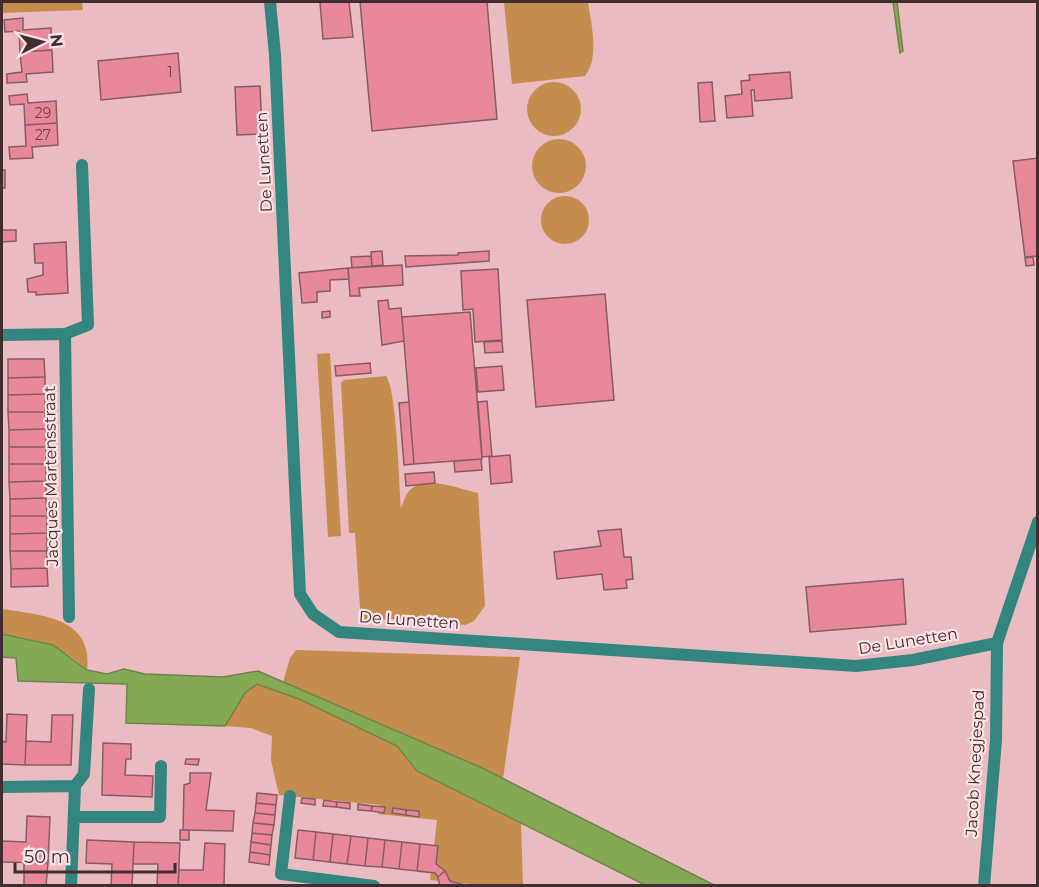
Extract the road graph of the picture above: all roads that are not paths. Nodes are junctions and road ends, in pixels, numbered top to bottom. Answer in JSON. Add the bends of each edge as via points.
{"nodes":[{"id":1,"x":270,"y":2,"type":"edge"},
{"id":2,"x":82,"y":165,"type":"dead end"},
{"id":3,"x":65,"y":334,"type":"junction"},
{"id":4,"x":2,"y":335,"type":"edge"},
{"id":5,"x":1038,"y":522,"type":"edge"},
{"id":6,"x":69,"y":617,"type":"dead end"},
{"id":7,"x":997,"y":643,"type":"junction"},
{"id":8,"x":89,"y":689,"type":"dead end"},
{"id":9,"x":161,"y":766,"type":"dead end"},
{"id":10,"x":75,"y":786,"type":"junction"},
{"id":11,"x":2,"y":788,"type":"edge"},
{"id":12,"x":290,"y":796,"type":"dead end"},
{"id":13,"x":75,"y":817,"type":"junction"},
{"id":14,"x":344,"y":884,"type":"edge"},
{"id":15,"x":71,"y":885,"type":"edge"},
{"id":16,"x":374,"y":885,"type":"edge"},
{"id":17,"x":984,"y":885,"type":"edge"}],
"edges":[{"from":1,"to":7,"type":"street","name":"De Lunetten","via":[[300,594],[313,614],[339,632],[856,666],[913,660]]},
{"from":2,"to":3,"type":"street","via":[[88,325]]},
{"from":3,"to":4,"type":"street"},
{"from":3,"to":6,"type":"street","name":"Jacques Martensstraat"},
{"from":5,"to":7,"type":"street"},
{"from":7,"to":17,"type":"street","name":"Jacob Knegjespad","via":[[996,740]]},
{"from":8,"to":10,"type":"street","via":[[84,774]]},
{"from":9,"to":13,"type":"street","via":[[160,817]]},
{"from":10,"to":11,"type":"street"},
{"from":10,"to":13,"type":"street"},
{"from":12,"to":14,"type":"street","via":[[281,874]]},
{"from":13,"to":15,"type":"street"},
{"from":14,"to":16,"type":"street"}]}
